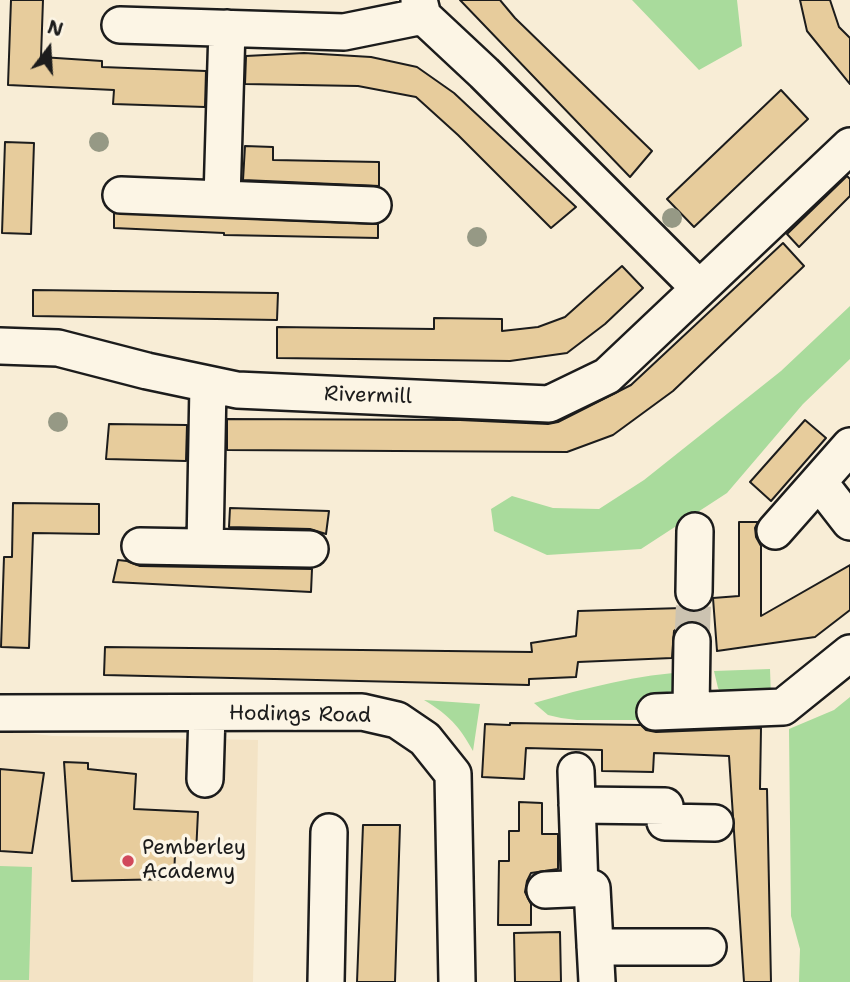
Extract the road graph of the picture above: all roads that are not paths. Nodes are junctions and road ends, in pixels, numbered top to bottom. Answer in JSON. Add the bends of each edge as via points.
{"nodes":[{"id":1,"x":421,"y":8,"type":"edge"},
{"id":2,"x":120,"y":25,"type":"dead end"},
{"id":3,"x":227,"y":28,"type":"junction"},
{"id":4,"x":850,"y":146,"type":"edge"},
{"id":5,"x":121,"y":195,"type":"dead end"},
{"id":6,"x":222,"y":199,"type":"junction"},
{"id":7,"x":373,"y":205,"type":"dead end"},
{"id":8,"x":699,"y":288,"type":"junction"},
{"id":9,"x":0,"y":346,"type":"edge"},
{"id":10,"x":208,"y":384,"type":"junction"},
{"id":11,"x":850,"y":446,"type":"edge"},
{"id":12,"x":819,"y":482,"type":"junction"},
{"id":13,"x":850,"y":522,"type":"edge"},
{"id":14,"x":695,"y":530,"type":"dead end"},
{"id":15,"x":775,"y":531,"type":"dead end"},
{"id":16,"x":140,"y":546,"type":"dead end"},
{"id":17,"x":205,"y":547,"type":"junction"},
{"id":18,"x":310,"y":549,"type":"dead end"},
{"id":19,"x":694,"y":592,"type":"tunnel mouth"},
{"id":20,"x":692,"y":641,"type":"tunnel mouth"},
{"id":21,"x":850,"y":653,"type":"edge"},
{"id":22,"x":691,"y":710,"type":"junction"},
{"id":23,"x":655,"y":712,"type":"dead end"},
{"id":24,"x":0,"y":713,"type":"edge"},
{"id":25,"x":207,"y":714,"type":"junction"},
{"id":26,"x":576,"y":771,"type":"dead end"},
{"id":27,"x":205,"y":779,"type":"dead end"},
{"id":28,"x":577,"y":806,"type":"junction"},
{"id":29,"x":715,"y":823,"type":"dead end"},
{"id":30,"x":329,"y":832,"type":"dead end"},
{"id":31,"x":580,"y":888,"type":"junction"},
{"id":32,"x":545,"y":890,"type":"dead end"},
{"id":33,"x":596,"y":947,"type":"junction"},
{"id":34,"x":708,"y":947,"type":"dead end"},
{"id":35,"x":326,"y":982,"type":"edge"},
{"id":36,"x":457,"y":982,"type":"edge"},
{"id":37,"x":597,"y":982,"type":"edge"}],
"edges":[{"from":1,"to":3,"type":"street","via":[[344,32]]},
{"from":1,"to":8,"type":"street"},
{"from":2,"to":3,"type":"street"},
{"from":3,"to":6,"type":"street"},
{"from":4,"to":8,"type":"street","name":"Rivermill"},
{"from":5,"to":6,"type":"street"},
{"from":6,"to":7,"type":"street"},
{"from":8,"to":10,"type":"street","name":"Rivermill","via":[[607,376],[549,404],[237,390]]},
{"from":9,"to":10,"type":"street","name":"Rivermill","via":[[58,348]]},
{"from":10,"to":17,"type":"street"},
{"from":11,"to":12,"type":"street"},
{"from":12,"to":13,"type":"street"},
{"from":12,"to":15,"type":"street"},
{"from":14,"to":19,"type":"street"},
{"from":16,"to":17,"type":"street"},
{"from":17,"to":18,"type":"street"},
{"from":20,"to":22,"type":"street"},
{"from":21,"to":22,"type":"street","via":[[783,707]]},
{"from":22,"to":23,"type":"street"},
{"from":24,"to":25,"type":"street","name":"Hodings Road"},
{"from":25,"to":27,"type":"street"},
{"from":25,"to":36,"type":"street","name":"Hodings Road","via":[[362,712],[397,720],[425,739],[453,774]]},
{"from":26,"to":28,"type":"street"},
{"from":28,"to":29,"type":"street","via":[[664,806],[665,822]]},
{"from":28,"to":31,"type":"street"},
{"from":30,"to":35,"type":"street"},
{"from":31,"to":32,"type":"street"},
{"from":31,"to":33,"type":"street","via":[[592,888]]},
{"from":33,"to":34,"type":"street"},
{"from":33,"to":37,"type":"street"}]}
